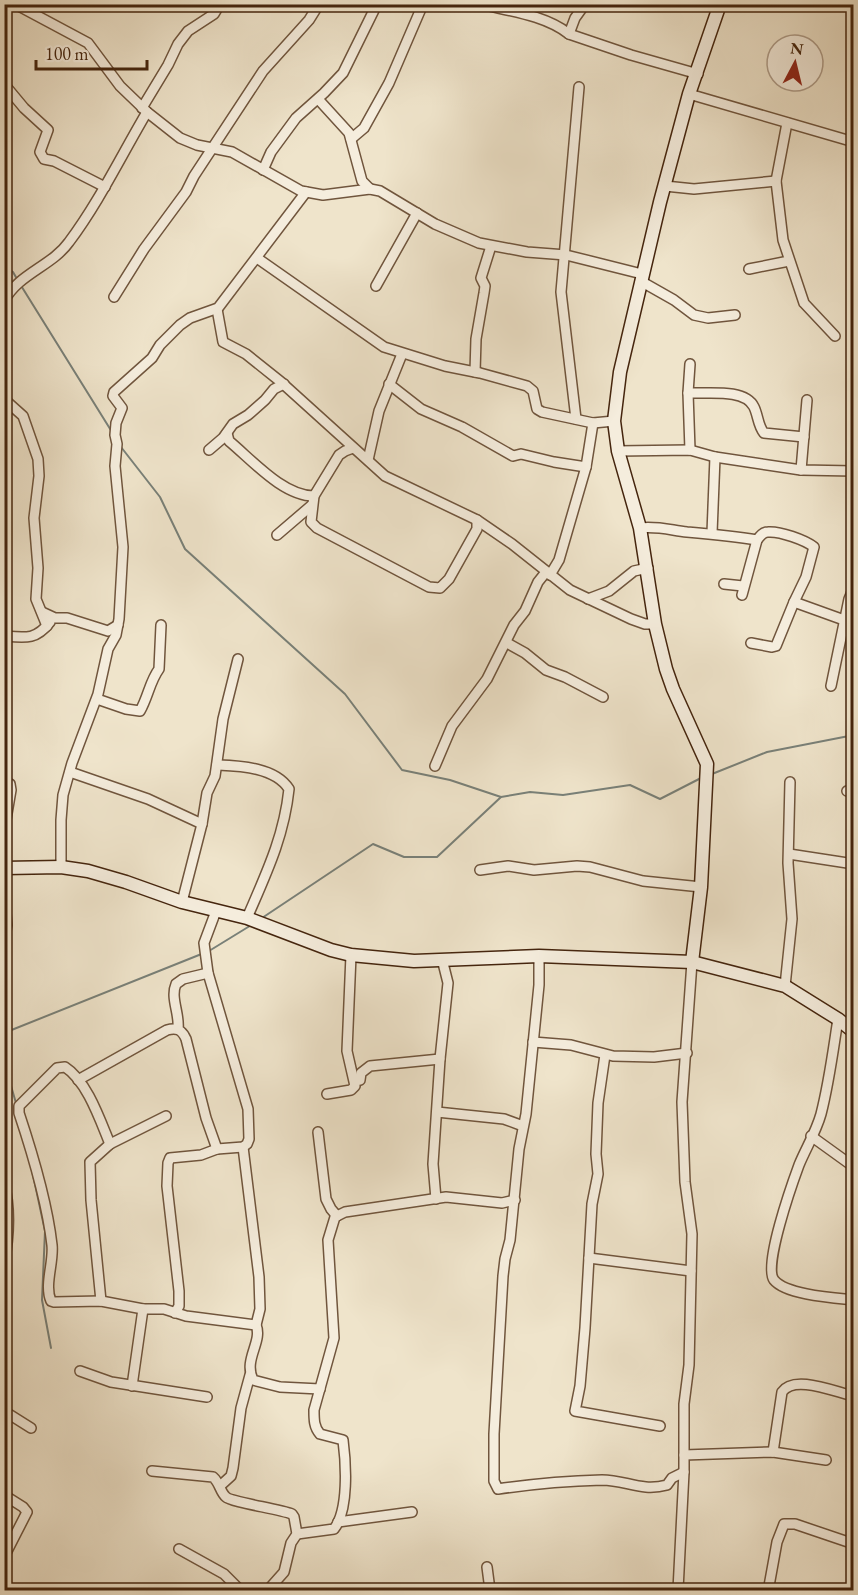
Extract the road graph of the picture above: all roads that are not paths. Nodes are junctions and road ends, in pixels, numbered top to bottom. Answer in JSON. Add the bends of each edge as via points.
{"nodes":[{"id":1,"x":15,"y":4,"type":"edge"},
{"id":2,"x":219,"y":4,"type":"edge"},
{"id":3,"x":319,"y":4,"type":"edge"},
{"id":4,"x":377,"y":4,"type":"edge"},
{"id":5,"x":423,"y":4,"type":"edge"},
{"id":6,"x":480,"y":4,"type":"edge"},
{"id":7,"x":585,"y":4,"type":"edge"},
{"id":8,"x":720,"y":4,"type":"edge"},
{"id":9,"x":569,"y":33,"type":"junction"},
{"id":10,"x":698,"y":74,"type":"junction"},
{"id":11,"x":4,"y":84,"type":"edge"},
{"id":12,"x":579,"y":87,"type":"dead end"},
{"id":13,"x":689,"y":94,"type":"junction"},
{"id":14,"x":318,"y":99,"type":"junction"},
{"id":15,"x":144,"y":110,"type":"junction"},
{"id":16,"x":787,"y":123,"type":"junction"},
{"id":17,"x":351,"y":139,"type":"junction"},
{"id":18,"x":854,"y":142,"type":"edge"},
{"id":19,"x":212,"y":148,"type":"junction"},
{"id":20,"x":262,"y":170,"type":"junction"},
{"id":21,"x":776,"y":181,"type":"junction"},
{"id":22,"x":665,"y":186,"type":"junction"},
{"id":23,"x":105,"y":187,"type":"junction"},
{"id":24,"x":370,"y":189,"type":"junction"},
{"id":25,"x":306,"y":192,"type":"junction"},
{"id":26,"x":417,"y":213,"type":"junction"},
{"id":27,"x":491,"y":246,"type":"junction"},
{"id":28,"x":563,"y":255,"type":"junction"},
{"id":29,"x":257,"y":258,"type":"junction"},
{"id":30,"x":789,"y":261,"type":"junction"},
{"id":31,"x":749,"y":269,"type":"dead end"},
{"id":32,"x":641,"y":279,"type":"junction"},
{"id":33,"x":376,"y":285,"type":"dead end"},
{"id":34,"x":114,"y":297,"type":"dead end"},
{"id":35,"x":4,"y":301,"type":"edge"},
{"id":36,"x":217,"y":309,"type":"junction"},
{"id":37,"x":735,"y":315,"type":"dead end"},
{"id":38,"x":834,"y":336,"type":"dead end"},
{"id":39,"x":402,"y":354,"type":"junction"},
{"id":40,"x":690,"y":364,"type":"dead end"},
{"id":41,"x":475,"y":372,"type":"junction"},
{"id":42,"x":284,"y":384,"type":"junction"},
{"id":43,"x":389,"y":384,"type":"junction"},
{"id":44,"x":688,"y":393,"type":"junction"},
{"id":45,"x":4,"y":399,"type":"edge"},
{"id":46,"x":807,"y":400,"type":"dead end"},
{"id":47,"x":576,"y":419,"type":"junction"},
{"id":48,"x":615,"y":421,"type":"junction"},
{"id":49,"x":593,"y":423,"type":"junction"},
{"id":50,"x":227,"y":432,"type":"junction"},
{"id":51,"x":804,"y":437,"type":"junction"},
{"id":52,"x":353,"y":448,"type":"junction"},
{"id":53,"x":209,"y":450,"type":"dead end"},
{"id":54,"x":690,"y":450,"type":"junction"},
{"id":55,"x":618,"y":451,"type":"junction"},
{"id":56,"x":367,"y":455,"type":"junction"},
{"id":57,"x":715,"y":457,"type":"junction"},
{"id":58,"x":586,"y":467,"type":"junction"},
{"id":59,"x":801,"y":470,"type":"junction"},
{"id":60,"x":854,"y":471,"type":"edge"},
{"id":61,"x":313,"y":500,"type":"junction"},
{"id":62,"x":480,"y":525,"type":"junction"},
{"id":63,"x":640,"y":528,"type":"junction"},
{"id":64,"x":712,"y":533,"type":"junction"},
{"id":65,"x":277,"y":535,"type":"dead end"},
{"id":66,"x":757,"y":540,"type":"junction"},
{"id":67,"x":648,"y":568,"type":"junction"},
{"id":68,"x":548,"y":574,"type":"junction"},
{"id":69,"x":724,"y":584,"type":"dead end"},
{"id":70,"x":854,"y":587,"type":"edge"},
{"id":71,"x":588,"y":599,"type":"junction"},
{"id":72,"x":794,"y":602,"type":"junction"},
{"id":73,"x":42,"y":612,"type":"junction"},
{"id":74,"x":55,"y":618,"type":"junction"},
{"id":75,"x":844,"y":620,"type":"junction"},
{"id":76,"x":655,"y":624,"type":"junction"},
{"id":77,"x":118,"y":625,"type":"junction"},
{"id":78,"x":162,"y":625,"type":"dead end"},
{"id":79,"x":47,"y":626,"type":"junction"},
{"id":80,"x":108,"y":631,"type":"junction"},
{"id":81,"x":4,"y":636,"type":"edge"},
{"id":82,"x":113,"y":640,"type":"junction"},
{"id":83,"x":507,"y":643,"type":"junction"},
{"id":84,"x":751,"y":643,"type":"dead end"},
{"id":85,"x":238,"y":659,"type":"dead end"},
{"id":86,"x":831,"y":686,"type":"dead end"},
{"id":87,"x":603,"y":697,"type":"dead end"},
{"id":88,"x":97,"y":699,"type":"junction"},
{"id":89,"x":217,"y":765,"type":"junction"},
{"id":90,"x":435,"y":766,"type":"dead end"},
{"id":91,"x":70,"y":772,"type":"junction"},
{"id":92,"x":4,"y":782,"type":"edge"},
{"id":93,"x":790,"y":782,"type":"dead end"},
{"id":94,"x":202,"y":824,"type":"junction"},
{"id":95,"x":4,"y":831,"type":"edge"},
{"id":96,"x":789,"y":854,"type":"junction"},
{"id":97,"x":854,"y":864,"type":"edge"},
{"id":98,"x":61,"y":867,"type":"junction"},
{"id":99,"x":4,"y":868,"type":"edge"},
{"id":100,"x":480,"y":870,"type":"dead end"},
{"id":101,"x":701,"y":887,"type":"junction"},
{"id":102,"x":4,"y":892,"type":"edge"},
{"id":103,"x":182,"y":902,"type":"junction"},
{"id":104,"x":216,"y":910,"type":"junction"},
{"id":105,"x":247,"y":918,"type":"junction"},
{"id":106,"x":4,"y":942,"type":"edge"},
{"id":107,"x":351,"y":955,"type":"junction"},
{"id":108,"x":539,"y":956,"type":"junction"},
{"id":109,"x":442,"y":959,"type":"junction"},
{"id":110,"x":692,"y":962,"type":"junction"},
{"id":111,"x":208,"y":973,"type":"junction"},
{"id":112,"x":785,"y":986,"type":"junction"},
{"id":113,"x":838,"y":1019,"type":"junction"},
{"id":114,"x":178,"y":1029,"type":"junction"},
{"id":115,"x":854,"y":1032,"type":"edge"},
{"id":116,"x":533,"y":1042,"type":"junction"},
{"id":117,"x":687,"y":1053,"type":"junction"},
{"id":118,"x":605,"y":1055,"type":"junction"},
{"id":119,"x":440,"y":1059,"type":"junction"},
{"id":120,"x":78,"y":1080,"type":"junction"},
{"id":121,"x":355,"y":1080,"type":"junction"},
{"id":122,"x":327,"y":1094,"type":"dead end"},
{"id":123,"x":437,"y":1112,"type":"junction"},
{"id":124,"x":166,"y":1116,"type":"dead end"},
{"id":125,"x":523,"y":1126,"type":"junction"},
{"id":126,"x":318,"y":1132,"type":"dead end"},
{"id":127,"x":811,"y":1136,"type":"junction"},
{"id":128,"x":110,"y":1144,"type":"junction"},
{"id":129,"x":243,"y":1147,"type":"junction"},
{"id":130,"x":217,"y":1149,"type":"junction"},
{"id":131,"x":854,"y":1167,"type":"edge"},
{"id":132,"x":4,"y":1183,"type":"edge"},
{"id":133,"x":436,"y":1199,"type":"junction"},
{"id":134,"x":515,"y":1200,"type":"junction"},
{"id":135,"x":337,"y":1216,"type":"junction"},
{"id":136,"x":7,"y":1234,"type":"edge"},
{"id":137,"x":589,"y":1258,"type":"junction"},
{"id":138,"x":4,"y":1264,"type":"edge"},
{"id":139,"x":691,"y":1271,"type":"junction"},
{"id":140,"x":854,"y":1300,"type":"edge"},
{"id":141,"x":101,"y":1301,"type":"junction"},
{"id":142,"x":143,"y":1309,"type":"junction"},
{"id":143,"x":175,"y":1314,"type":"junction"},
{"id":144,"x":256,"y":1325,"type":"junction"},
{"id":145,"x":80,"y":1371,"type":"dead end"},
{"id":146,"x":250,"y":1375,"type":"junction"},
{"id":147,"x":132,"y":1386,"type":"junction"},
{"id":148,"x":320,"y":1389,"type":"junction"},
{"id":149,"x":854,"y":1396,"type":"edge"},
{"id":150,"x":207,"y":1397,"type":"dead end"},
{"id":151,"x":4,"y":1411,"type":"edge"},
{"id":152,"x":660,"y":1426,"type":"dead end"},
{"id":153,"x":31,"y":1428,"type":"dead end"},
{"id":154,"x":773,"y":1452,"type":"junction"},
{"id":155,"x":684,"y":1455,"type":"junction"},
{"id":156,"x":826,"y":1460,"type":"dead end"},
{"id":157,"x":152,"y":1472,"type":"dead end"},
{"id":158,"x":684,"y":1472,"type":"junction"},
{"id":159,"x":220,"y":1486,"type":"junction"},
{"id":160,"x":4,"y":1495,"type":"edge"},
{"id":161,"x":412,"y":1512,"type":"dead end"},
{"id":162,"x":338,"y":1522,"type":"junction"},
{"id":163,"x":297,"y":1534,"type":"junction"},
{"id":164,"x":854,"y":1544,"type":"edge"},
{"id":165,"x":179,"y":1550,"type":"dead end"},
{"id":166,"x":4,"y":1557,"type":"edge"},
{"id":167,"x":487,"y":1567,"type":"dead end"},
{"id":168,"x":240,"y":1590,"type":"edge"},
{"id":169,"x":268,"y":1590,"type":"edge"},
{"id":170,"x":490,"y":1590,"type":"edge"},
{"id":171,"x":678,"y":1590,"type":"edge"},
{"id":172,"x":766,"y":1590,"type":"edge"}],
"edges":[{"from":1,"to":15,"type":"street","via":[[88,44]]},
{"from":2,"to":15,"type":"street","via":[[178,44]]},
{"from":3,"to":19,"type":"street","via":[[268,65]]},
{"from":4,"to":14,"type":"street","via":[[343,73]]},
{"from":5,"to":17,"type":"street","via":[[389,83],[364,128]]},
{"from":6,"to":9,"type":"street","via":[[534,18]]},
{"from":7,"to":9,"type":"street"},
{"from":8,"to":10,"type":"street"},
{"from":9,"to":10,"type":"street"},
{"from":10,"to":13,"type":"street"},
{"from":11,"to":23,"type":"street","via":[[48,130],[40,152],[44,159]]},
{"from":12,"to":28,"type":"street"},
{"from":13,"to":16,"type":"street"},
{"from":13,"to":22,"type":"street"},
{"from":14,"to":17,"type":"street","via":[[342,123]]},
{"from":14,"to":20,"type":"street","via":[[296,118]]},
{"from":15,"to":19,"type":"street","via":[[180,138]]},
{"from":15,"to":23,"type":"street"},
{"from":16,"to":18,"type":"street"},
{"from":16,"to":21,"type":"street"},
{"from":17,"to":24,"type":"street","via":[[362,181]]},
{"from":19,"to":20,"type":"street","via":[[232,152]]},
{"from":19,"to":34,"type":"street"},
{"from":20,"to":25,"type":"street"},
{"from":21,"to":22,"type":"street","via":[[694,189]]},
{"from":21,"to":30,"type":"street"},
{"from":22,"to":32,"type":"street"},
{"from":23,"to":35,"type":"street","via":[[68,244],[26,277]]},
{"from":24,"to":25,"type":"street","via":[[322,195]]},
{"from":24,"to":26,"type":"street"},
{"from":25,"to":29,"type":"street"},
{"from":26,"to":27,"type":"street"},
{"from":26,"to":33,"type":"street"},
{"from":27,"to":28,"type":"street"},
{"from":27,"to":41,"type":"street","via":[[481,278],[485,285]]},
{"from":28,"to":32,"type":"street"},
{"from":28,"to":47,"type":"street","via":[[561,292]]},
{"from":29,"to":36,"type":"street"},
{"from":29,"to":39,"type":"street","via":[[368,338]]},
{"from":30,"to":31,"type":"street"},
{"from":30,"to":38,"type":"street","via":[[804,303]]},
{"from":32,"to":37,"type":"street","via":[[694,315]]},
{"from":32,"to":48,"type":"street","via":[[620,372]]},
{"from":36,"to":42,"type":"street","via":[[223,342],[246,354]]},
{"from":36,"to":77,"type":"street","via":[[180,325],[159,345],[152,358],[114,392],[122,408],[115,435],[123,547]]},
{"from":39,"to":41,"type":"street"},
{"from":39,"to":43,"type":"street"},
{"from":40,"to":44,"type":"street"},
{"from":41,"to":47,"type":"street","via":[[531,388],[539,411]]},
{"from":42,"to":50,"type":"street"},
{"from":42,"to":52,"type":"street"},
{"from":43,"to":56,"type":"street"},
{"from":43,"to":58,"type":"street","via":[[421,409],[513,456],[521,454]]},
{"from":44,"to":51,"type":"street","via":[[745,396],[756,409],[764,433]]},
{"from":44,"to":54,"type":"street"},
{"from":45,"to":73,"type":"street","via":[[23,416],[38,459],[34,518],[36,599]]},
{"from":46,"to":51,"type":"street"},
{"from":47,"to":49,"type":"street"},
{"from":48,"to":49,"type":"street"},
{"from":48,"to":55,"type":"street"},
{"from":49,"to":58,"type":"street"},
{"from":50,"to":53,"type":"street"},
{"from":50,"to":61,"type":"street","via":[[229,441],[287,489]]},
{"from":51,"to":59,"type":"street"},
{"from":52,"to":56,"type":"street"},
{"from":52,"to":61,"type":"street","via":[[339,455]]},
{"from":54,"to":55,"type":"street"},
{"from":54,"to":57,"type":"street"},
{"from":55,"to":63,"type":"street"},
{"from":56,"to":62,"type":"street","via":[[393,481]]},
{"from":57,"to":59,"type":"street"},
{"from":57,"to":64,"type":"street"},
{"from":58,"to":68,"type":"street","via":[[560,560]]},
{"from":59,"to":60,"type":"street"},
{"from":61,"to":62,"type":"street","via":[[311,522],[316,528],[435,588],[449,579]]},
{"from":61,"to":65,"type":"street"},
{"from":62,"to":68,"type":"street","via":[[512,544]]},
{"from":63,"to":64,"type":"street","via":[[661,526]]},
{"from":63,"to":67,"type":"street"},
{"from":64,"to":66,"type":"street"},
{"from":66,"to":69,"type":"street","via":[[743,591]]},
{"from":66,"to":72,"type":"street","via":[[770,532],[814,547]]},
{"from":67,"to":71,"type":"street","via":[[634,571],[609,591]]},
{"from":67,"to":76,"type":"street"},
{"from":68,"to":71,"type":"street"},
{"from":68,"to":83,"type":"street","via":[[538,582]]},
{"from":70,"to":75,"type":"street"},
{"from":71,"to":76,"type":"street","via":[[631,620]]},
{"from":72,"to":75,"type":"street"},
{"from":72,"to":84,"type":"street","via":[[776,646]]},
{"from":73,"to":74,"type":"street"},
{"from":73,"to":79,"type":"street"},
{"from":74,"to":79,"type":"street"},
{"from":74,"to":80,"type":"street"},
{"from":75,"to":86,"type":"street"},
{"from":76,"to":101,"type":"street","via":[[673,689],[706,764]]},
{"from":77,"to":80,"type":"street"},
{"from":77,"to":82,"type":"street"},
{"from":78,"to":88,"type":"street","via":[[159,669],[140,711]]},
{"from":79,"to":81,"type":"street","via":[[32,637]]},
{"from":80,"to":82,"type":"street"},
{"from":82,"to":88,"type":"street"},
{"from":83,"to":87,"type":"street","via":[[546,670]]},
{"from":83,"to":90,"type":"street","via":[[487,679],[452,726]]},
{"from":85,"to":89,"type":"street","via":[[223,719]]},
{"from":88,"to":91,"type":"street"},
{"from":89,"to":94,"type":"street"},
{"from":89,"to":105,"type":"street","via":[[261,770],[289,789],[275,855]]},
{"from":91,"to":94,"type":"street","via":[[148,799]]},
{"from":91,"to":98,"type":"street","via":[[62,805]]},
{"from":92,"to":95,"type":"street","via":[[10,784],[11,790]]},
{"from":93,"to":96,"type":"street"},
{"from":94,"to":103,"type":"street"},
{"from":96,"to":97,"type":"street"},
{"from":96,"to":112,"type":"street","via":[[792,919]]},
{"from":98,"to":99,"type":"street"},
{"from":98,"to":103,"type":"street","via":[[88,871]]},
{"from":100,"to":101,"type":"street","via":[[577,866],[643,881]]},
{"from":101,"to":110,"type":"street"},
{"from":102,"to":106,"type":"street"},
{"from":103,"to":104,"type":"street"},
{"from":104,"to":105,"type":"street"},
{"from":104,"to":111,"type":"street","via":[[205,946]]},
{"from":105,"to":107,"type":"street"},
{"from":107,"to":109,"type":"street","via":[[414,961]]},
{"from":107,"to":121,"type":"street","via":[[347,1050]]},
{"from":108,"to":109,"type":"street"},
{"from":108,"to":110,"type":"street"},
{"from":108,"to":116,"type":"street"},
{"from":109,"to":119,"type":"street","via":[[448,983]]},
{"from":110,"to":112,"type":"street"},
{"from":110,"to":117,"type":"street"},
{"from":111,"to":114,"type":"street","via":[[176,984],[173,992]]},
{"from":111,"to":129,"type":"street","via":[[248,1109],[249,1139]]},
{"from":112,"to":113,"type":"street"},
{"from":113,"to":115,"type":"street"},
{"from":113,"to":127,"type":"street","via":[[820,1117]]},
{"from":114,"to":120,"type":"street","via":[[167,1030]]},
{"from":114,"to":130,"type":"street","via":[[186,1039]]},
{"from":116,"to":118,"type":"street","via":[[571,1045]]},
{"from":116,"to":125,"type":"street"},
{"from":117,"to":118,"type":"street","via":[[654,1057]]},
{"from":117,"to":139,"type":"street","via":[[682,1102]]},
{"from":118,"to":137,"type":"street","via":[[598,1103],[598,1174]]},
{"from":119,"to":121,"type":"street","via":[[370,1066],[361,1073],[360,1080]]},
{"from":119,"to":123,"type":"street"},
{"from":120,"to":128,"type":"street"},
{"from":120,"to":141,"type":"street","via":[[67,1068],[57,1068],[22,1102],[19,1113],[52,1247],[49,1298],[54,1302]]},
{"from":121,"to":122,"type":"street","via":[[354,1088]]},
{"from":123,"to":125,"type":"street","via":[[504,1119]]},
{"from":123,"to":133,"type":"street","via":[[433,1164]]},
{"from":124,"to":128,"type":"street"},
{"from":125,"to":134,"type":"street"},
{"from":126,"to":135,"type":"street","via":[[326,1198]]},
{"from":127,"to":131,"type":"street"},
{"from":127,"to":140,"type":"street","via":[[776,1239],[771,1265],[773,1279],[812,1295]]},
{"from":128,"to":141,"type":"street","via":[[90,1162]]},
{"from":129,"to":130,"type":"street"},
{"from":129,"to":144,"type":"street","via":[[260,1277]]},
{"from":130,"to":143,"type":"street","via":[[201,1155],[174,1156],[168,1163],[179,1292]]},
{"from":132,"to":136,"type":"street","via":[[8,1195]]},
{"from":133,"to":134,"type":"street","via":[[502,1203]]},
{"from":133,"to":135,"type":"street"},
{"from":134,"to":158,"type":"street","via":[[503,1276],[494,1434],[494,1481],[498,1490],[605,1480],[658,1488]]},
{"from":135,"to":148,"type":"street","via":[[328,1240],[334,1338]]},
{"from":136,"to":138,"type":"street"},
{"from":137,"to":139,"type":"street"},
{"from":137,"to":152,"type":"street","via":[[575,1411]]},
{"from":139,"to":155,"type":"street"},
{"from":141,"to":142,"type":"street"},
{"from":142,"to":143,"type":"street","via":[[164,1309]]},
{"from":142,"to":147,"type":"street"},
{"from":143,"to":144,"type":"street"},
{"from":144,"to":146,"type":"street","via":[[258,1334]]},
{"from":145,"to":147,"type":"street"},
{"from":146,"to":148,"type":"street","via":[[256,1381],[280,1387]]},
{"from":146,"to":159,"type":"street","via":[[231,1476]]},
{"from":147,"to":150,"type":"street"},
{"from":148,"to":162,"type":"street","via":[[314,1410],[316,1428],[320,1434],[343,1440],[346,1477]]},
{"from":149,"to":154,"type":"street","via":[[817,1386],[785,1387]]},
{"from":151,"to":153,"type":"street"},
{"from":154,"to":155,"type":"street"},
{"from":154,"to":156,"type":"street"},
{"from":155,"to":158,"type":"street"},
{"from":157,"to":159,"type":"street","via":[[209,1476],[217,1479]]},
{"from":158,"to":171,"type":"street"},
{"from":159,"to":163,"type":"street","via":[[228,1499],[292,1514]]},
{"from":160,"to":166,"type":"street","via":[[26,1511]]},
{"from":161,"to":162,"type":"street"},
{"from":162,"to":163,"type":"street","via":[[334,1529]]},
{"from":163,"to":169,"type":"street","via":[[284,1572]]},
{"from":164,"to":172,"type":"street","via":[[795,1524],[784,1524]]},
{"from":165,"to":168,"type":"street","via":[[224,1574]]},
{"from":167,"to":170,"type":"street"}]}
